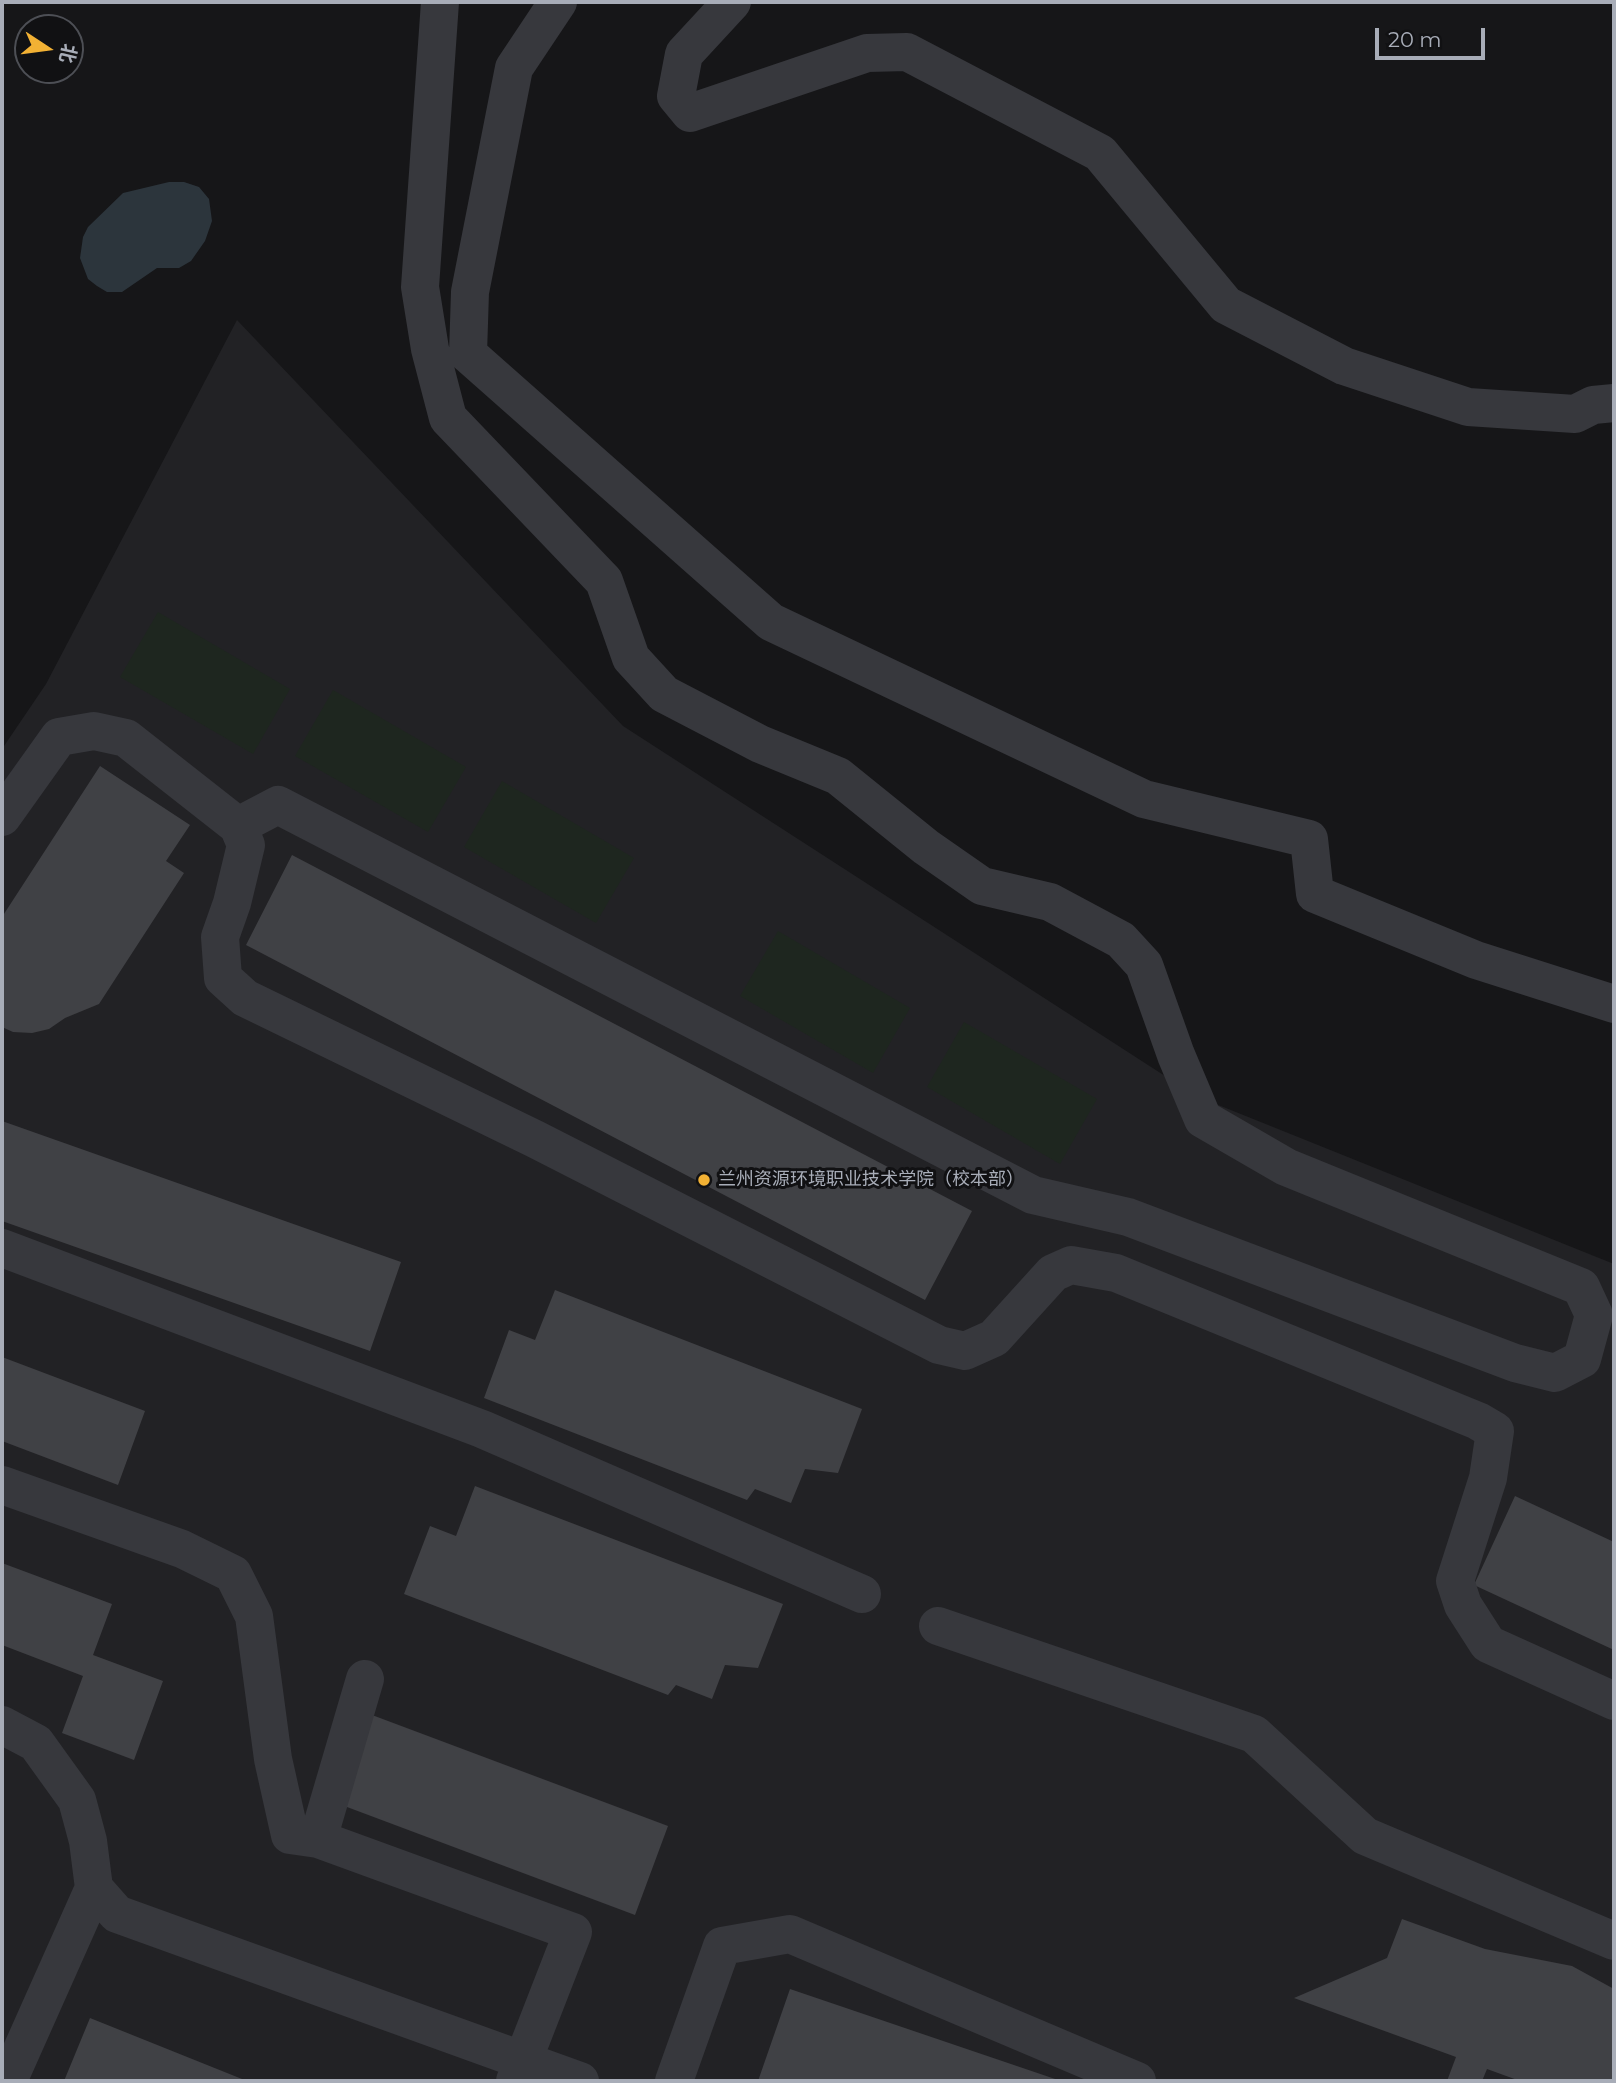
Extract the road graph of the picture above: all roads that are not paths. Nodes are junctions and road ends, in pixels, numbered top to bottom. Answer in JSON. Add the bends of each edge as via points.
{"nodes":[{"id":1,"x":440,"y":2,"type":"edge"},
{"id":2,"x":558,"y":2,"type":"edge"},
{"id":3,"x":732,"y":2,"type":"edge"},
{"id":4,"x":430,"y":349,"type":"junction"},
{"id":5,"x":468,"y":354,"type":"junction"},
{"id":6,"x":1614,"y":403,"type":"edge"},
{"id":7,"x":2,"y":817,"type":"edge"},
{"id":8,"x":239,"y":825,"type":"junction"},
{"id":9,"x":1614,"y":1004,"type":"edge"},
{"id":10,"x":2,"y":1248,"type":"edge"},
{"id":11,"x":2,"y":1485,"type":"edge"},
{"id":12,"x":862,"y":1594,"type":"dead end"},
{"id":13,"x":938,"y":1626,"type":"dead end"},
{"id":14,"x":365,"y":1679,"type":"dead end"},
{"id":15,"x":1614,"y":1701,"type":"edge"},
{"id":16,"x":2,"y":1725,"type":"edge"},
{"id":17,"x":318,"y":1839,"type":"junction"},
{"id":18,"x":94,"y":1888,"type":"junction"},
{"id":19,"x":1614,"y":1941,"type":"edge"},
{"id":20,"x":520,"y":2071,"type":"edge"},
{"id":21,"x":8,"y":2081,"type":"edge"},
{"id":22,"x":580,"y":2081,"type":"edge"},
{"id":23,"x":674,"y":2081,"type":"edge"},
{"id":24,"x":1137,"y":2081,"type":"edge"}],
"edges":[{"from":1,"to":4,"type":"lane","via":[[420,287]]},
{"from":2,"to":5,"type":"lane","via":[[514,68],[470,292]]},
{"from":3,"to":6,"type":"lane","via":[[684,54],[676,96],[690,113],[867,52],[907,52],[1100,153],[1226,305],[1344,366],[1468,407],[1575,414],[1593,405]]},
{"from":4,"to":5,"type":"lane"},
{"from":4,"to":8,"type":"lane","via":[[448,418],[604,581],[631,658],[664,694],[760,744],[838,776],[982,886],[1050,902],[1121,940],[1144,965],[1203,1119],[1286,1167],[1581,1287],[1594,1315],[1582,1359],[1555,1373],[1515,1363],[1128,1217],[1033,1195],[278,805]]},
{"from":5,"to":9,"type":"lane","via":[[771,622],[1144,799],[1308,839],[1315,894],[1476,960]]},
{"from":7,"to":8,"type":"lane","via":[[59,737],[94,732],[126,738]]},
{"from":8,"to":15,"type":"lane","via":[[246,845],[220,937],[223,978],[245,998],[535,1139],[939,1345],[965,1352],[994,1338],[1053,1273],[1071,1265],[1116,1273],[1494,1431],[1488,1478],[1455,1581],[1463,1605],[1488,1644]]},
{"from":10,"to":12,"type":"lane","via":[[482,1429]]},
{"from":11,"to":17,"type":"lane","via":[[182,1549],[233,1574],[254,1616],[273,1759],[290,1835]]},
{"from":13,"to":19,"type":"lane","via":[[1255,1734],[1365,1836]]},
{"from":14,"to":17,"type":"lane"},
{"from":16,"to":18,"type":"lane","via":[[36,1743],[78,1800]]},
{"from":17,"to":20,"type":"lane","via":[[573,1932]]},
{"from":18,"to":20,"type":"lane","via":[[117,1913]]},
{"from":18,"to":21,"type":"lane"},
{"from":20,"to":22,"type":"lane"},
{"from":23,"to":24,"type":"lane","via":[[722,1946],[790,1934]]}]}
